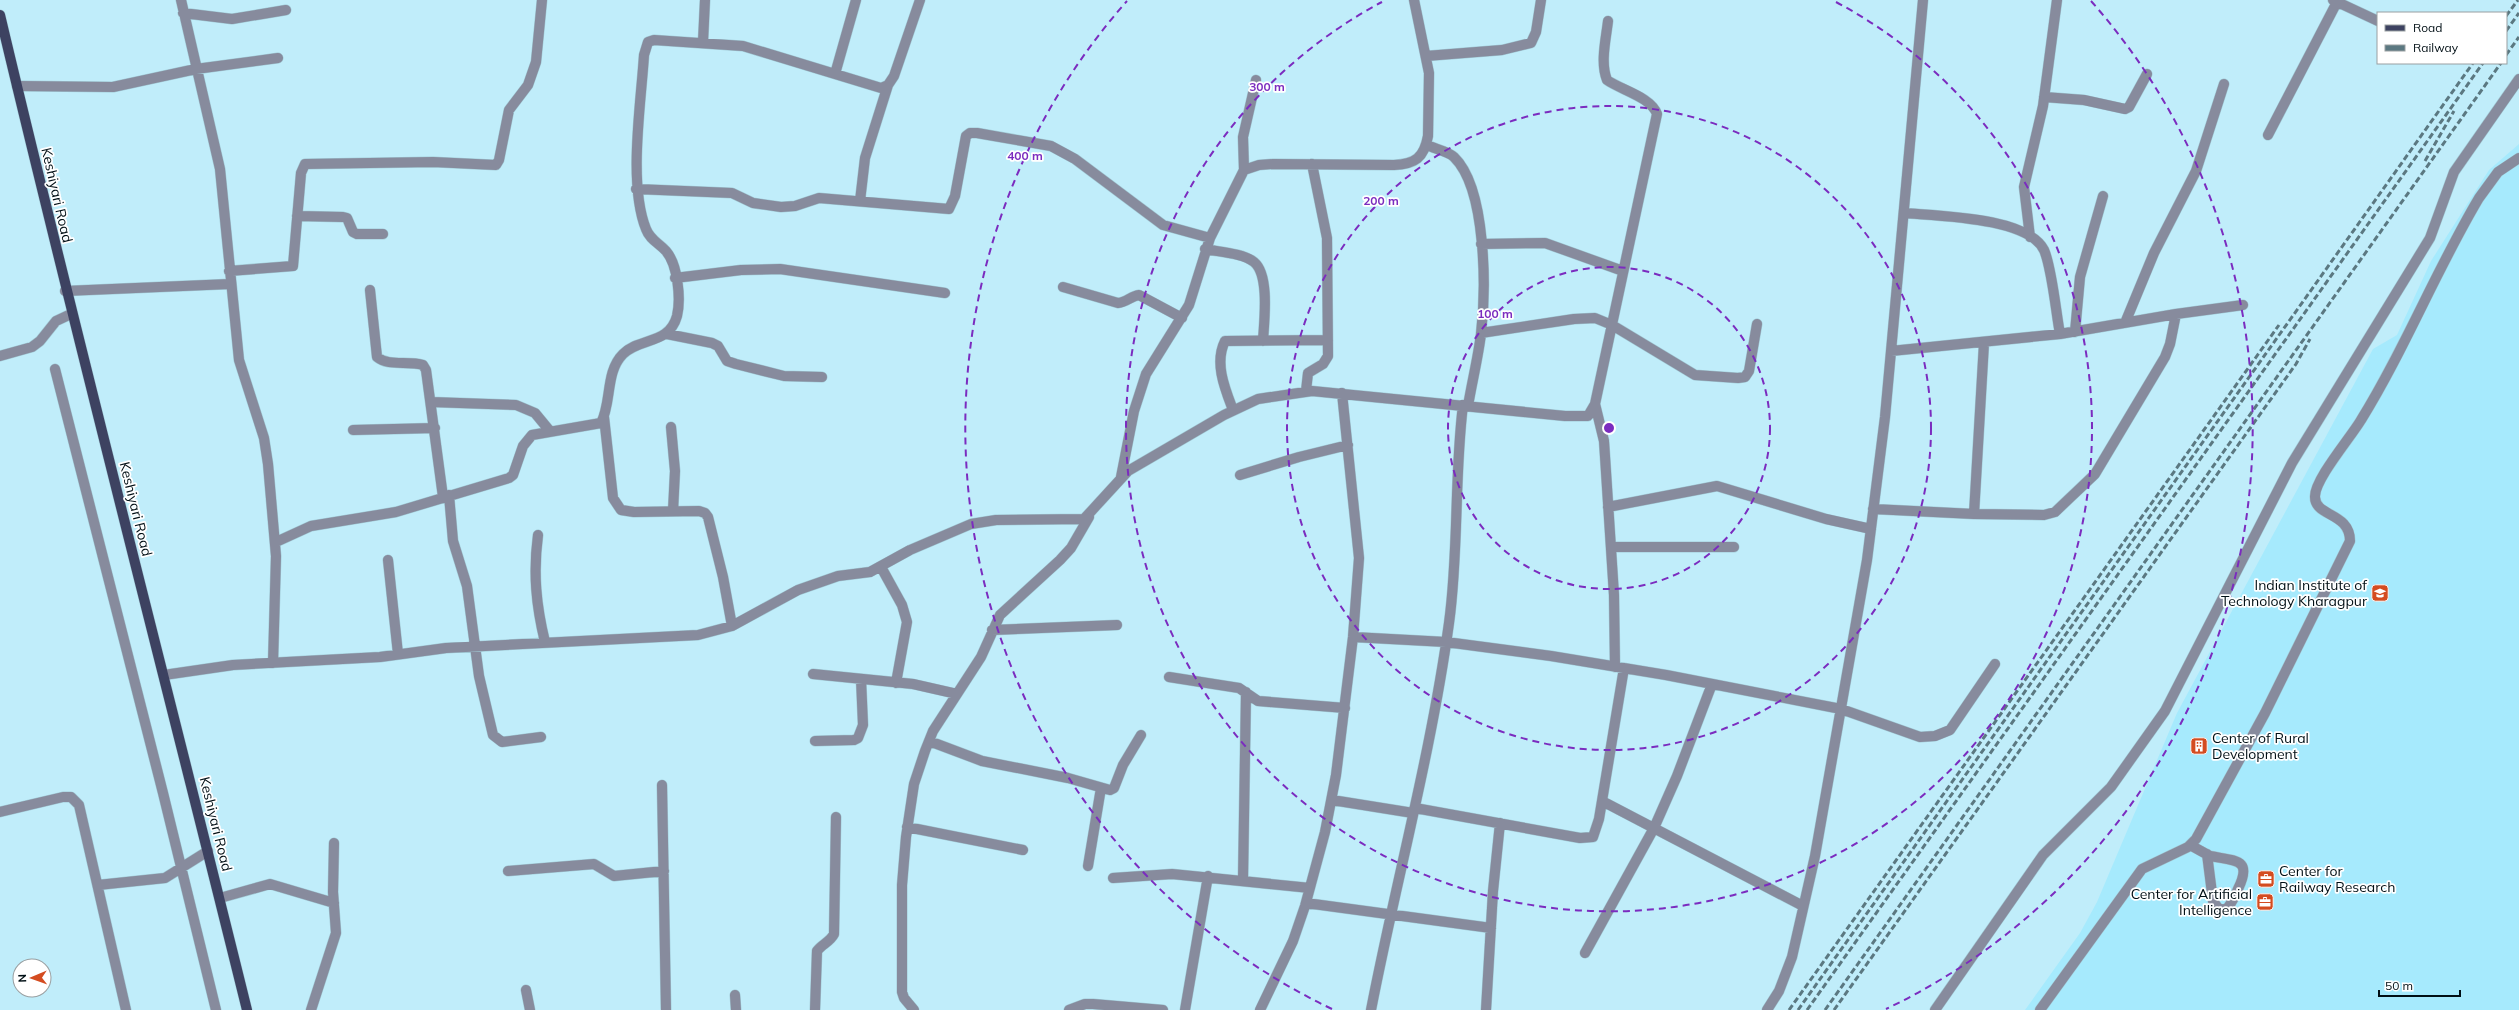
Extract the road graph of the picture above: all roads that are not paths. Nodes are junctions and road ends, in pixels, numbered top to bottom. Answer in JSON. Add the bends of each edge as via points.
{"nodes":[{"id":1,"x":181,"y":0,"type":"edge"},
{"id":2,"x":542,"y":0,"type":"edge"},
{"id":3,"x":705,"y":0,"type":"edge"},
{"id":4,"x":856,"y":0,"type":"edge"},
{"id":5,"x":920,"y":0,"type":"edge"},
{"id":6,"x":1414,"y":0,"type":"edge"},
{"id":7,"x":1541,"y":0,"type":"edge"},
{"id":8,"x":1924,"y":0,"type":"edge"},
{"id":9,"x":2057,"y":0,"type":"edge"},
{"id":10,"x":2335,"y":1,"type":"edge"},
{"id":11,"x":286,"y":10,"type":"dead end"},
{"id":12,"x":183,"y":13,"type":"junction"},
{"id":13,"x":0,"y":15,"type":"edge"},
{"id":14,"x":1608,"y":21,"type":"dead end"},
{"id":15,"x":2377,"y":21,"type":"edge"},
{"id":16,"x":703,"y":42,"type":"junction"},
{"id":17,"x":1426,"y":56,"type":"junction"},
{"id":18,"x":278,"y":58,"type":"dead end"},
{"id":19,"x":196,"y":69,"type":"junction"},
{"id":20,"x":835,"y":74,"type":"junction"},
{"id":21,"x":2147,"y":74,"type":"dead end"},
{"id":22,"x":2519,"y":79,"type":"edge"},
{"id":23,"x":1256,"y":80,"type":"dead end"},
{"id":24,"x":2224,"y":84,"type":"dead end"},
{"id":25,"x":888,"y":85,"type":"junction"},
{"id":26,"x":17,"y":86,"type":"junction"},
{"id":27,"x":2044,"y":97,"type":"junction"},
{"id":28,"x":2268,"y":135,"type":"dead end"},
{"id":29,"x":1427,"y":145,"type":"junction"},
{"id":30,"x":2519,"y":158,"type":"edge"},
{"id":31,"x":1312,"y":164,"type":"junction"},
{"id":32,"x":1244,"y":170,"type":"junction"},
{"id":33,"x":636,"y":189,"type":"junction"},
{"id":34,"x":2103,"y":196,"type":"dead end"},
{"id":35,"x":860,"y":200,"type":"junction"},
{"id":36,"x":1904,"y":213,"type":"junction"},
{"id":37,"x":297,"y":216,"type":"junction"},
{"id":38,"x":383,"y":234,"type":"dead end"},
{"id":39,"x":2030,"y":237,"type":"junction"},
{"id":40,"x":1210,"y":238,"type":"junction"},
{"id":41,"x":1481,"y":244,"type":"junction"},
{"id":42,"x":1205,"y":249,"type":"junction"},
{"id":43,"x":228,"y":271,"type":"junction"},
{"id":44,"x":1623,"y":271,"type":"junction"},
{"id":45,"x":675,"y":278,"type":"junction"},
{"id":46,"x":230,"y":284,"type":"junction"},
{"id":47,"x":1063,"y":287,"type":"dead end"},
{"id":48,"x":370,"y":290,"type":"dead end"},
{"id":49,"x":65,"y":291,"type":"junction"},
{"id":50,"x":945,"y":293,"type":"dead end"},
{"id":51,"x":2243,"y":305,"type":"dead end"},
{"id":52,"x":71,"y":314,"type":"junction"},
{"id":53,"x":2176,"y":314,"type":"junction"},
{"id":54,"x":1182,"y":318,"type":"junction"},
{"id":55,"x":2125,"y":323,"type":"junction"},
{"id":56,"x":1757,"y":324,"type":"dead end"},
{"id":57,"x":1612,"y":325,"type":"junction"},
{"id":58,"x":2075,"y":332,"type":"junction"},
{"id":59,"x":667,"y":334,"type":"junction"},
{"id":60,"x":1481,"y":334,"type":"junction"},
{"id":61,"x":2060,"y":334,"type":"junction"},
{"id":62,"x":1328,"y":340,"type":"junction"},
{"id":63,"x":1263,"y":341,"type":"junction"},
{"id":64,"x":1984,"y":343,"type":"junction"},
{"id":65,"x":1891,"y":351,"type":"junction"},
{"id":66,"x":0,"y":356,"type":"edge"},
{"id":67,"x":55,"y":369,"type":"dead end"},
{"id":68,"x":822,"y":377,"type":"dead end"},
{"id":69,"x":1306,"y":391,"type":"junction"},
{"id":70,"x":1342,"y":393,"type":"junction"},
{"id":71,"x":431,"y":402,"type":"junction"},
{"id":72,"x":1595,"y":404,"type":"junction"},
{"id":73,"x":1466,"y":405,"type":"junction"},
{"id":74,"x":1233,"y":410,"type":"junction"},
{"id":75,"x":604,"y":417,"type":"junction"},
{"id":76,"x":671,"y":427,"type":"dead end"},
{"id":77,"x":435,"y":428,"type":"junction"},
{"id":78,"x":353,"y":430,"type":"dead end"},
{"id":79,"x":549,"y":430,"type":"junction"},
{"id":80,"x":1348,"y":445,"type":"junction"},
{"id":81,"x":1240,"y":474,"type":"dead end"},
{"id":82,"x":1121,"y":477,"type":"junction"},
{"id":83,"x":446,"y":496,"type":"junction"},
{"id":84,"x":1608,"y":507,"type":"junction"},
{"id":85,"x":1873,"y":509,"type":"junction"},
{"id":86,"x":673,"y":511,"type":"junction"},
{"id":87,"x":1974,"y":514,"type":"junction"},
{"id":88,"x":1089,"y":517,"type":"junction"},
{"id":89,"x":1871,"y":529,"type":"junction"},
{"id":90,"x":538,"y":535,"type":"dead end"},
{"id":91,"x":276,"y":542,"type":"junction"},
{"id":92,"x":1611,"y":547,"type":"junction"},
{"id":93,"x":1734,"y":547,"type":"dead end"},
{"id":94,"x":388,"y":560,"type":"dead end"},
{"id":95,"x":881,"y":567,"type":"junction"},
{"id":96,"x":1117,"y":625,"type":"dead end"},
{"id":97,"x":732,"y":626,"type":"junction"},
{"id":98,"x":992,"y":630,"type":"junction"},
{"id":99,"x":1353,"y":637,"type":"junction"},
{"id":100,"x":545,"y":642,"type":"junction"},
{"id":101,"x":1446,"y":642,"type":"junction"},
{"id":102,"x":475,"y":647,"type":"junction"},
{"id":103,"x":398,"y":654,"type":"junction"},
{"id":104,"x":272,"y":663,"type":"junction"},
{"id":105,"x":1995,"y":664,"type":"dead end"},
{"id":106,"x":1619,"y":668,"type":"junction"},
{"id":107,"x":813,"y":674,"type":"dead end"},
{"id":108,"x":164,"y":675,"type":"junction"},
{"id":109,"x":1169,"y":677,"type":"dead end"},
{"id":110,"x":861,"y":679,"type":"junction"},
{"id":111,"x":896,"y":683,"type":"junction"},
{"id":112,"x":1712,"y":684,"type":"junction"},
{"id":113,"x":1246,"y":692,"type":"junction"},
{"id":114,"x":957,"y":694,"type":"junction"},
{"id":115,"x":1345,"y":708,"type":"junction"},
{"id":116,"x":1841,"y":709,"type":"junction"},
{"id":117,"x":1141,"y":735,"type":"dead end"},
{"id":118,"x":541,"y":737,"type":"dead end"},
{"id":119,"x":815,"y":741,"type":"dead end"},
{"id":120,"x":929,"y":741,"type":"junction"},
{"id":121,"x":662,"y":785,"type":"dead end"},
{"id":122,"x":1101,"y":788,"type":"junction"},
{"id":123,"x":1332,"y":800,"type":"junction"},
{"id":124,"x":1602,"y":801,"type":"junction"},
{"id":125,"x":1414,"y":810,"type":"junction"},
{"id":126,"x":0,"y":812,"type":"edge"},
{"id":127,"x":836,"y":817,"type":"dead end"},
{"id":128,"x":1500,"y":823,"type":"junction"},
{"id":129,"x":907,"y":827,"type":"junction"},
{"id":130,"x":1654,"y":828,"type":"junction"},
{"id":131,"x":334,"y":843,"type":"dead end"},
{"id":132,"x":2190,"y":845,"type":"junction"},
{"id":133,"x":1023,"y":850,"type":"dead end"},
{"id":134,"x":208,"y":851,"type":"junction"},
{"id":135,"x":2206,"y":854,"type":"junction"},
{"id":136,"x":1088,"y":866,"type":"dead end"},
{"id":137,"x":180,"y":869,"type":"junction"},
{"id":138,"x":508,"y":871,"type":"dead end"},
{"id":139,"x":664,"y":871,"type":"junction"},
{"id":140,"x":1208,"y":876,"type":"junction"},
{"id":141,"x":1113,"y":878,"type":"dead end"},
{"id":142,"x":1243,"y":880,"type":"junction"},
{"id":143,"x":98,"y":885,"type":"junction"},
{"id":144,"x":1310,"y":888,"type":"junction"},
{"id":145,"x":220,"y":898,"type":"junction"},
{"id":146,"x":334,"y":902,"type":"junction"},
{"id":147,"x":1306,"y":903,"type":"junction"},
{"id":148,"x":1803,"y":906,"type":"junction"},
{"id":149,"x":1392,"y":915,"type":"junction"},
{"id":150,"x":1491,"y":928,"type":"junction"},
{"id":151,"x":1585,"y":953,"type":"dead end"},
{"id":152,"x":526,"y":990,"type":"dead end"},
{"id":153,"x":735,"y":995,"type":"dead end"},
{"id":154,"x":126,"y":1010,"type":"edge"},
{"id":155,"x":216,"y":1010,"type":"edge"},
{"id":156,"x":247,"y":1010,"type":"edge"},
{"id":157,"x":311,"y":1010,"type":"edge"},
{"id":158,"x":530,"y":1010,"type":"edge"},
{"id":159,"x":666,"y":1010,"type":"edge"},
{"id":160,"x":736,"y":1010,"type":"edge"},
{"id":161,"x":815,"y":1010,"type":"edge"},
{"id":162,"x":914,"y":1010,"type":"edge"},
{"id":163,"x":1069,"y":1010,"type":"edge"},
{"id":164,"x":1163,"y":1010,"type":"edge"},
{"id":165,"x":1185,"y":1010,"type":"edge"},
{"id":166,"x":1260,"y":1010,"type":"edge"},
{"id":167,"x":1371,"y":1010,"type":"edge"},
{"id":168,"x":1486,"y":1010,"type":"edge"},
{"id":169,"x":1767,"y":1010,"type":"edge"},
{"id":170,"x":1936,"y":1010,"type":"edge"},
{"id":171,"x":2040,"y":1010,"type":"edge"}],
"edges":[{"from":1,"to":12,"type":"street"},
{"from":2,"to":37,"type":"street","via":[[536,62],[528,85],[509,110],[500,160],[496,165],[433,162],[306,164],[302,173]]},
{"from":3,"to":16,"type":"street"},
{"from":4,"to":20,"type":"street"},
{"from":5,"to":25,"type":"street","via":[[894,76]]},
{"from":6,"to":17,"type":"street"},
{"from":7,"to":17,"type":"street","via":[[1536,32],[1531,43],[1502,50]]},
{"from":8,"to":36,"type":"street"},
{"from":9,"to":27,"type":"street"},
{"from":10,"to":15,"type":"street"},
{"from":10,"to":28,"type":"street"},
{"from":11,"to":12,"type":"street","via":[[228,19]]},
{"from":12,"to":19,"type":"street"},
{"from":13,"to":26,"type":"main road","name":"Keshiyari Road"},
{"from":14,"to":44,"type":"street","via":[[1604,61],[1607,80],[1649,103],[1656,114]]},
{"from":16,"to":20,"type":"street","via":[[759,50]]},
{"from":16,"to":33,"type":"street","via":[[648,42]]},
{"from":17,"to":29,"type":"street","via":[[1429,73]]},
{"from":18,"to":19,"type":"street"},
{"from":19,"to":26,"type":"street","via":[[113,87]]},
{"from":19,"to":43,"type":"street","via":[[220,169]]},
{"from":20,"to":25,"type":"street","via":[[881,88]]},
{"from":21,"to":27,"type":"street","via":[[2129,107],[2125,109],[2084,100]]},
{"from":22,"to":170,"type":"street","via":[[2454,172],[2430,238],[2292,462],[2165,711],[2111,787],[2043,855]]},
{"from":23,"to":32,"type":"street","via":[[1243,137]]},
{"from":24,"to":55,"type":"street","via":[[2196,171],[2154,253]]},
{"from":25,"to":35,"type":"street","via":[[865,158]]},
{"from":26,"to":49,"type":"main road","name":"Keshiyari Road"},
{"from":27,"to":39,"type":"street","via":[[2024,187]]},
{"from":29,"to":31,"type":"street","via":[[1414,163]]},
{"from":29,"to":41,"type":"street","via":[[1454,156],[1462,168],[1475,200]]},
{"from":30,"to":132,"type":"street","via":[[2498,172],[2479,198],[2361,420],[2318,483],[2314,498],[2318,506],[2346,524],[2350,531],[2350,541],[2265,713],[2208,818]]},
{"from":31,"to":32,"type":"street","via":[[1259,165]]},
{"from":31,"to":62,"type":"street","via":[[1327,238]]},
{"from":32,"to":40,"type":"street"},
{"from":33,"to":35,"type":"street","via":[[732,193],[753,203],[782,207],[795,206],[819,198]]},
{"from":33,"to":45,"type":"street","via":[[646,230],[653,241],[670,257]]},
{"from":34,"to":58,"type":"street","via":[[2080,276]]},
{"from":35,"to":40,"type":"street","via":[[949,209],[955,196],[963,143],[970,133],[1051,146],[1075,159],[1163,225]]},
{"from":36,"to":39,"type":"street","via":[[1983,220],[2010,226]]},
{"from":36,"to":65,"type":"street"},
{"from":37,"to":38,"type":"street","via":[[343,217],[347,218],[353,232],[357,234]]},
{"from":37,"to":43,"type":"street","via":[[293,266]]},
{"from":39,"to":61,"type":"street","via":[[2038,241],[2046,255]]},
{"from":40,"to":42,"type":"street"},
{"from":41,"to":44,"type":"street","via":[[1545,243]]},
{"from":41,"to":60,"type":"street"},
{"from":42,"to":54,"type":"street","via":[[1192,297]]},
{"from":42,"to":63,"type":"street","via":[[1248,259],[1258,267],[1264,296]]},
{"from":43,"to":46,"type":"street"},
{"from":44,"to":57,"type":"street"},
{"from":45,"to":50,"type":"street","via":[[741,270],[780,269]]},
{"from":45,"to":59,"type":"street","via":[[678,306],[676,317]]},
{"from":46,"to":49,"type":"street"},
{"from":46,"to":91,"type":"street","via":[[239,360],[264,438]]},
{"from":47,"to":54,"type":"street","via":[[1118,303],[1139,295]]},
{"from":48,"to":71,"type":"street","via":[[377,357],[388,362],[423,365]]},
{"from":49,"to":52,"type":"main road","name":"Keshiyari Road"},
{"from":51,"to":53,"type":"street"},
{"from":52,"to":66,"type":"street","via":[[56,321],[32,347]]},
{"from":52,"to":108,"type":"main road","name":"Keshiyari Road"},
{"from":53,"to":55,"type":"street"},
{"from":53,"to":87,"type":"street","via":[[2170,344],[2158,371],[2095,474],[2062,507],[2044,515]]},
{"from":54,"to":82,"type":"street","via":[[1157,354],[1140,390]]},
{"from":55,"to":58,"type":"street"},
{"from":56,"to":57,"type":"street","via":[[1749,371],[1745,376],[1738,378],[1695,375]]},
{"from":57,"to":60,"type":"street","via":[[1587,317]]},
{"from":57,"to":72,"type":"street"},
{"from":58,"to":61,"type":"street"},
{"from":59,"to":68,"type":"street","via":[[712,343],[718,346],[728,361],[736,364],[784,376]]},
{"from":59,"to":75,"type":"street","via":[[627,350],[621,356],[615,365]]},
{"from":60,"to":73,"type":"street"},
{"from":61,"to":64,"type":"street"},
{"from":62,"to":63,"type":"street"},
{"from":62,"to":69,"type":"street","via":[[1327,361],[1308,373]]},
{"from":63,"to":74,"type":"street","via":[[1229,340],[1224,344],[1222,379]]},
{"from":64,"to":65,"type":"street"},
{"from":64,"to":87,"type":"street"},
{"from":65,"to":85,"type":"street"},
{"from":67,"to":137,"type":"street"},
{"from":69,"to":70,"type":"street"},
{"from":69,"to":74,"type":"street","via":[[1258,399]]},
{"from":70,"to":73,"type":"street"},
{"from":70,"to":80,"type":"street"},
{"from":71,"to":77,"type":"street"},
{"from":71,"to":79,"type":"street","via":[[516,405],[535,413]]},
{"from":72,"to":73,"type":"street","via":[[1592,412],[1583,417]]},
{"from":72,"to":84,"type":"street","via":[[1603,432]]},
{"from":73,"to":101,"type":"street","via":[[1457,473],[1454,575]]},
{"from":74,"to":82,"type":"street"},
{"from":75,"to":79,"type":"street","via":[[601,423],[595,425]]},
{"from":75,"to":86,"type":"street","via":[[613,498],[616,504],[627,512]]},
{"from":76,"to":86,"type":"street"},
{"from":77,"to":78,"type":"street"},
{"from":77,"to":83,"type":"street"},
{"from":79,"to":83,"type":"street","via":[[532,434],[527,439],[515,470],[509,478]]},
{"from":80,"to":81,"type":"street"},
{"from":80,"to":99,"type":"street","via":[[1359,542]]},
{"from":82,"to":88,"type":"street"},
{"from":83,"to":91,"type":"street","via":[[396,512],[311,526]]},
{"from":83,"to":102,"type":"street","via":[[453,541],[467,586]]},
{"from":84,"to":89,"type":"street","via":[[1717,486],[1826,519]]},
{"from":84,"to":92,"type":"street"},
{"from":85,"to":87,"type":"street"},
{"from":85,"to":89,"type":"street"},
{"from":86,"to":97,"type":"street","via":[[699,510],[711,521]]},
{"from":88,"to":95,"type":"street","via":[[1078,521],[996,520],[971,524],[910,550]]},
{"from":88,"to":98,"type":"street","via":[[1071,548],[1010,603]]},
{"from":89,"to":116,"type":"street"},
{"from":90,"to":100,"type":"street","via":[[534,565],[535,592]]},
{"from":91,"to":104,"type":"street","via":[[276,608]]},
{"from":92,"to":93,"type":"street"},
{"from":92,"to":106,"type":"street"},
{"from":94,"to":103,"type":"street"},
{"from":95,"to":97,"type":"street","via":[[866,573],[848,574],[798,590]]},
{"from":95,"to":111,"type":"street","via":[[902,605],[907,622]]},
{"from":96,"to":98,"type":"street"},
{"from":97,"to":100,"type":"street","via":[[698,635]]},
{"from":98,"to":114,"type":"street","via":[[981,657]]},
{"from":99,"to":101,"type":"street"},
{"from":99,"to":115,"type":"street"},
{"from":100,"to":102,"type":"street"},
{"from":101,"to":106,"type":"street"},
{"from":101,"to":125,"type":"street"},
{"from":102,"to":103,"type":"street"},
{"from":102,"to":118,"type":"street","via":[[493,735],[502,742]]},
{"from":103,"to":104,"type":"street","via":[[338,661]]},
{"from":104,"to":108,"type":"street"},
{"from":105,"to":116,"type":"street","via":[[1955,724],[1943,734],[1920,737]]},
{"from":106,"to":112,"type":"street"},
{"from":106,"to":124,"type":"street"},
{"from":107,"to":110,"type":"street"},
{"from":108,"to":134,"type":"main road","name":"Keshiyari Road"},
{"from":109,"to":113,"type":"street","via":[[1239,688]]},
{"from":110,"to":111,"type":"street"},
{"from":110,"to":119,"type":"street","via":[[863,725],[858,738]]},
{"from":111,"to":114,"type":"street"},
{"from":112,"to":116,"type":"street"},
{"from":112,"to":130,"type":"street"},
{"from":113,"to":115,"type":"street","via":[[1258,701]]},
{"from":113,"to":142,"type":"street"},
{"from":114,"to":120,"type":"street"},
{"from":115,"to":123,"type":"street"},
{"from":116,"to":148,"type":"street","via":[[1815,856]]},
{"from":117,"to":122,"type":"street","via":[[1123,765],[1114,788]]},
{"from":120,"to":122,"type":"street","via":[[982,761],[1068,778]]},
{"from":120,"to":129,"type":"street","via":[[914,784]]},
{"from":121,"to":139,"type":"street"},
{"from":122,"to":136,"type":"street"},
{"from":123,"to":125,"type":"street"},
{"from":123,"to":144,"type":"street"},
{"from":124,"to":128,"type":"street","via":[[1593,838],[1580,838]]},
{"from":124,"to":130,"type":"street"},
{"from":125,"to":128,"type":"street"},
{"from":125,"to":149,"type":"street"},
{"from":126,"to":143,"type":"street","via":[[71,797],[81,811]]},
{"from":127,"to":161,"type":"street","via":[[834,934],[830,941],[820,946],[817,951]]},
{"from":128,"to":150,"type":"street","via":[[1492,891]]},
{"from":129,"to":133,"type":"street"},
{"from":129,"to":162,"type":"street","via":[[902,884],[902,992]]},
{"from":130,"to":148,"type":"street"},
{"from":130,"to":151,"type":"street"},
{"from":131,"to":146,"type":"street"},
{"from":132,"to":135,"type":"street"},
{"from":132,"to":171,"type":"street","via":[[2142,869]]},
{"from":134,"to":137,"type":"street"},
{"from":134,"to":145,"type":"main road","name":"Keshiyari Road"},
{"from":135,"to":135,"type":"street","via":[[2235,861],[2245,870],[2236,893],[2225,910],[2218,908],[2214,901]]},
{"from":137,"to":143,"type":"street","via":[[166,878]]},
{"from":137,"to":155,"type":"street"},
{"from":138,"to":139,"type":"street","via":[[594,864],[614,876]]},
{"from":139,"to":159,"type":"street"},
{"from":140,"to":141,"type":"street","via":[[1162,874]]},
{"from":140,"to":142,"type":"street"},
{"from":140,"to":165,"type":"street"},
{"from":142,"to":144,"type":"street"},
{"from":143,"to":154,"type":"street"},
{"from":144,"to":147,"type":"street"},
{"from":145,"to":146,"type":"street","via":[[270,884]]},
{"from":145,"to":156,"type":"main road","name":"Keshiyari Road"},
{"from":146,"to":157,"type":"street","via":[[335,940]]},
{"from":147,"to":149,"type":"street"},
{"from":147,"to":166,"type":"street","via":[[1293,941]]},
{"from":148,"to":169,"type":"street","via":[[1792,957],[1779,991]]},
{"from":149,"to":150,"type":"street"},
{"from":149,"to":167,"type":"street"},
{"from":150,"to":168,"type":"street"},
{"from":152,"to":158,"type":"street"},
{"from":153,"to":160,"type":"street"},
{"from":163,"to":164,"type":"street","via":[[1093,1004]]}]}
